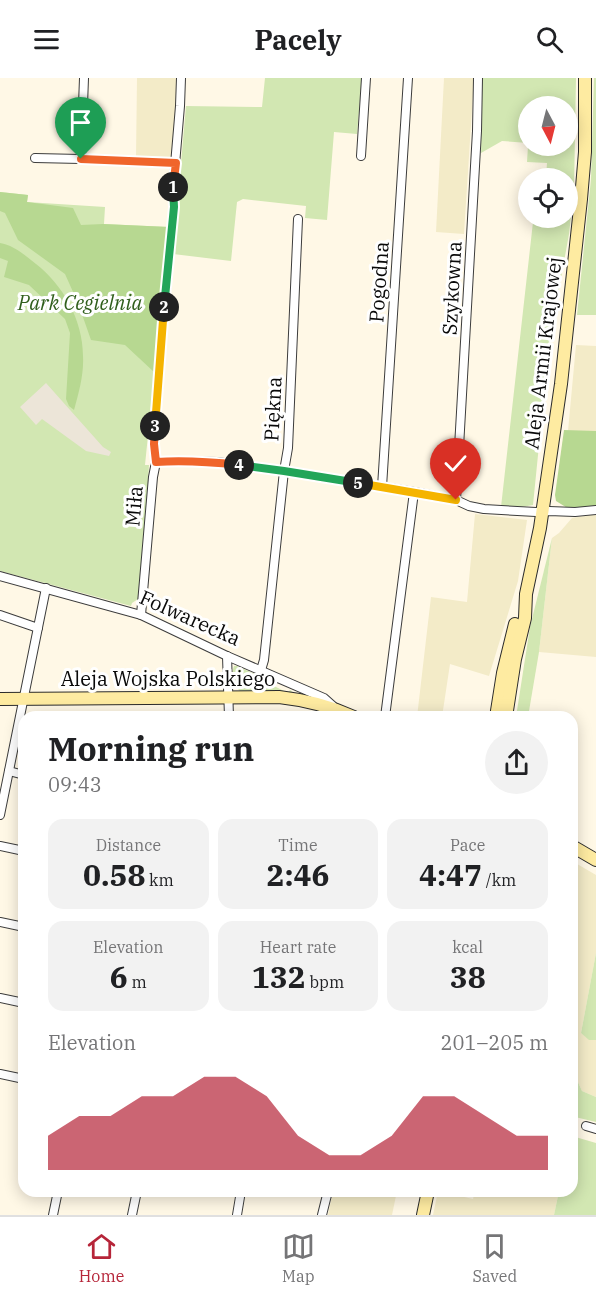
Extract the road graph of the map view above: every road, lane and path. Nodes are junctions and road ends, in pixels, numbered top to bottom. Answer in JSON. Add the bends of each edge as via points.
{"nodes":[{"id":1,"x":84,"y":78,"type":"edge"},
{"id":2,"x":181,"y":78,"type":"edge"},
{"id":3,"x":366,"y":78,"type":"edge"},
{"id":4,"x":408,"y":78,"type":"edge"},
{"id":5,"x":478,"y":78,"type":"edge"},
{"id":6,"x":585,"y":78,"type":"edge"},
{"id":7,"x":361,"y":156,"type":"dead end"},
{"id":8,"x":35,"y":158,"type":"dead end"},
{"id":9,"x":81,"y":159,"type":"junction"},
{"id":10,"x":176,"y":163,"type":"junction"},
{"id":11,"x":298,"y":219,"type":"dead end"},
{"id":12,"x":156,"y":462,"type":"junction"},
{"id":13,"x":284,"y":471,"type":"junction"},
{"id":14,"x":382,"y":487,"type":"junction"},
{"id":15,"x":414,"y":492,"type":"junction"},
{"id":16,"x":456,"y":500,"type":"junction"},
{"id":17,"x":596,"y":510,"type":"edge"},
{"id":18,"x":542,"y":512,"type":"junction"},
{"id":19,"x":0,"y":576,"type":"edge"},
{"id":20,"x":46,"y":588,"type":"junction"},
{"id":21,"x":526,"y":594,"type":"junction"},
{"id":22,"x":0,"y":615,"type":"edge"},
{"id":23,"x":141,"y":615,"type":"junction"},
{"id":24,"x":38,"y":628,"type":"junction"},
{"id":25,"x":228,"y":656,"type":"junction"},
{"id":26,"x":261,"y":670,"type":"junction"},
{"id":27,"x":311,"y":692,"type":"junction"},
{"id":28,"x":24,"y":698,"type":"junction"},
{"id":29,"x":228,"y":698,"type":"junction"},
{"id":30,"x":0,"y":699,"type":"edge"},
{"id":31,"x":299,"y":699,"type":"junction"},
{"id":32,"x":335,"y":708,"type":"junction"},
{"id":33,"x":21,"y":711,"type":"edge"},
{"id":34,"x":229,"y":711,"type":"edge"},
{"id":35,"x":341,"y":711,"type":"edge"},
{"id":36,"x":386,"y":711,"type":"edge"},
{"id":37,"x":497,"y":711,"type":"edge"},
{"id":38,"x":507,"y":711,"type":"edge"},
{"id":39,"x":18,"y":727,"type":"edge"},
{"id":40,"x":9,"y":771,"type":"junction"},
{"id":41,"x":18,"y":773,"type":"edge"},
{"id":42,"x":0,"y":815,"type":"edge"},
{"id":43,"x":0,"y":846,"type":"edge"},
{"id":44,"x":18,"y":850,"type":"edge"},
{"id":45,"x":578,"y":850,"type":"edge"},
{"id":46,"x":596,"y":860,"type":"edge"},
{"id":47,"x":0,"y":922,"type":"edge"},
{"id":48,"x":18,"y":926,"type":"edge"},
{"id":49,"x":0,"y":998,"type":"edge"},
{"id":50,"x":18,"y":1002,"type":"edge"},
{"id":51,"x":1,"y":1077,"type":"edge"},
{"id":52,"x":18,"y":1078,"type":"edge"},
{"id":53,"x":586,"y":1126,"type":"dead end"},
{"id":54,"x":596,"y":1129,"type":"edge"},
{"id":55,"x":57,"y":1197,"type":"edge"},
{"id":56,"x":136,"y":1197,"type":"edge"},
{"id":57,"x":240,"y":1197,"type":"edge"},
{"id":58,"x":326,"y":1197,"type":"edge"},
{"id":59,"x":427,"y":1197,"type":"edge"},
{"id":60,"x":53,"y":1215,"type":"edge"},
{"id":61,"x":132,"y":1215,"type":"edge"},
{"id":62,"x":237,"y":1215,"type":"edge"},
{"id":63,"x":322,"y":1215,"type":"edge"},
{"id":64,"x":423,"y":1215,"type":"edge"}],
"edges":[{"from":1,"to":9,"type":"street"},
{"from":2,"to":10,"type":"street","name":"Miła"},
{"from":3,"to":7,"type":"street"},
{"from":4,"to":14,"type":"street","name":"Pogodna"},
{"from":5,"to":16,"type":"street","name":"Szykowna"},
{"from":6,"to":18,"type":"main road","name":"Aleja Armii Krajowej","via":[[581,199],[561,384]]},
{"from":8,"to":9,"type":"street"},
{"from":9,"to":10,"type":"street"},
{"from":10,"to":12,"type":"street","name":"Miła","via":[[154,444]]},
{"from":11,"to":13,"type":"street","name":"Piękna"},
{"from":12,"to":13,"type":"street","via":[[217,462]]},
{"from":12,"to":23,"type":"street","name":"Miła"},
{"from":13,"to":14,"type":"street"},
{"from":13,"to":26,"type":"street","name":"Piękna"},
{"from":14,"to":15,"type":"street"},
{"from":15,"to":16,"type":"street"},
{"from":15,"to":36,"type":"street"},
{"from":16,"to":18,"type":"street","via":[[484,509]]},
{"from":17,"to":18,"type":"street"},
{"from":18,"to":21,"type":"main road","name":"Aleja Armii Krajowej"},
{"from":19,"to":20,"type":"street","name":"Folwarecka"},
{"from":20,"to":23,"type":"street","name":"Folwarecka"},
{"from":20,"to":24,"type":"street"},
{"from":21,"to":37,"type":"main road","name":"Aleja Armii Krajowej","via":[[508,651]]},
{"from":21,"to":38,"type":"main road","name":"Aleja Armii Krajowej"},
{"from":22,"to":24,"type":"street"},
{"from":23,"to":25,"type":"street","name":"Folwarecka"},
{"from":24,"to":28,"type":"street"},
{"from":25,"to":26,"type":"street","name":"Folwarecka"},
{"from":25,"to":29,"type":"street"},
{"from":26,"to":27,"type":"street","name":"Folwarecka"},
{"from":27,"to":31,"type":"street"},
{"from":27,"to":32,"type":"street","name":"Folwarecka"},
{"from":28,"to":29,"type":"main road","name":"Aleja Wojska Polskiego"},
{"from":28,"to":30,"type":"main road","name":"Aleja Wojska Polskiego"},
{"from":28,"to":33,"type":"street"},
{"from":29,"to":31,"type":"main road","name":"Aleja Wojska Polskiego"},
{"from":29,"to":34,"type":"street"},
{"from":31,"to":32,"type":"main road","name":"Aleja Wojska Polskiego"},
{"from":32,"to":35,"type":"main road","name":"Folwarecka"},
{"from":39,"to":40,"type":"street"},
{"from":40,"to":41,"type":"street"},
{"from":40,"to":42,"type":"street"},
{"from":43,"to":44,"type":"street"},
{"from":45,"to":46,"type":"main road"},
{"from":47,"to":48,"type":"street"},
{"from":49,"to":50,"type":"street"},
{"from":51,"to":52,"type":"street"},
{"from":53,"to":54,"type":"street"},
{"from":55,"to":60,"type":"street"},
{"from":56,"to":61,"type":"street"},
{"from":57,"to":62,"type":"street"},
{"from":58,"to":63,"type":"street"},
{"from":59,"to":64,"type":"main road"}]}
